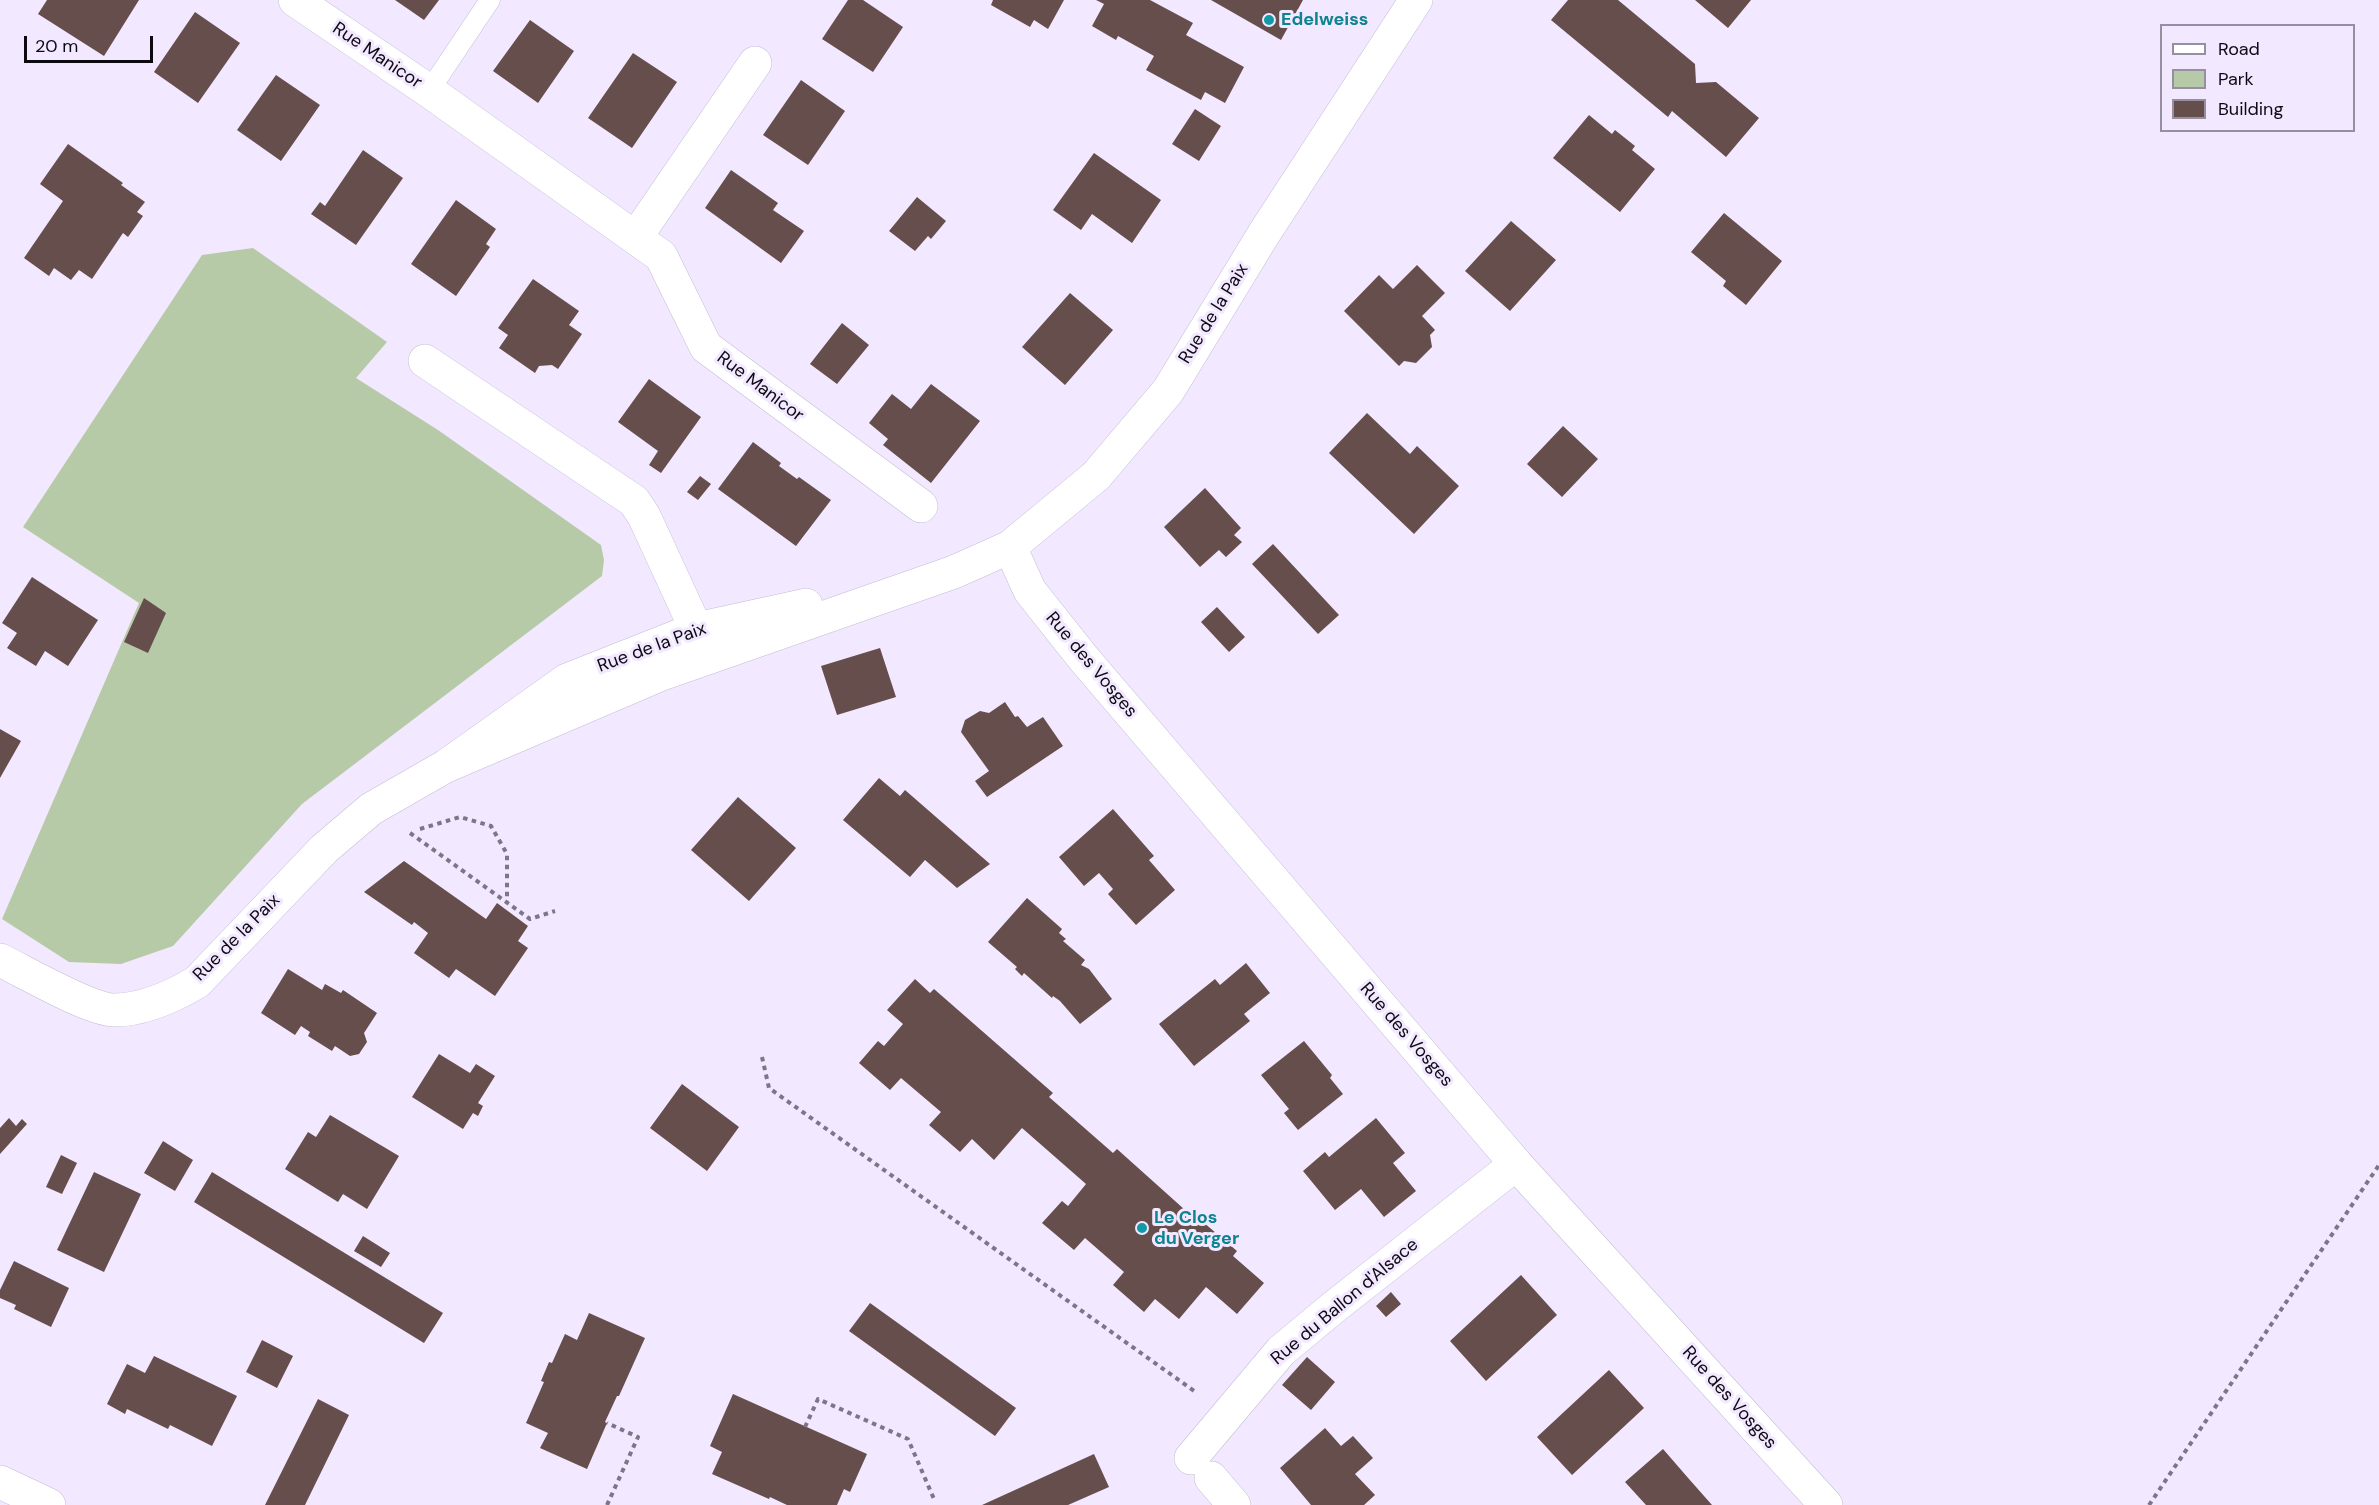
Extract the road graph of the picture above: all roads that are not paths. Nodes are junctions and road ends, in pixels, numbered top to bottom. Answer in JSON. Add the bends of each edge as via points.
{"nodes":[{"id":1,"x":295,"y":0,"type":"edge"},
{"id":2,"x":490,"y":0,"type":"edge"},
{"id":3,"x":1416,"y":0,"type":"edge"},
{"id":4,"x":755,"y":63,"type":"dead end"},
{"id":5,"x":429,"y":92,"type":"junction"},
{"id":6,"x":636,"y":237,"type":"junction"},
{"id":7,"x":425,"y":361,"type":"dead end"},
{"id":8,"x":921,"y":506,"type":"dead end"},
{"id":9,"x":1010,"y":548,"type":"junction"},
{"id":10,"x":954,"y":572,"type":"junction"},
{"id":11,"x":696,"y":629,"type":"junction"},
{"id":12,"x":446,"y":766,"type":"junction"},
{"id":13,"x":0,"y":960,"type":"edge"},
{"id":14,"x":1516,"y":1164,"type":"junction"},
{"id":15,"x":0,"y":1482,"type":"edge"},
{"id":16,"x":49,"y":1505,"type":"edge"},
{"id":17,"x":1234,"y":1505,"type":"edge"},
{"id":18,"x":1826,"y":1505,"type":"edge"}],
"edges":[{"from":1,"to":5,"type":"street","name":"Rue Manicor"},
{"from":2,"to":5,"type":"lane","name":"Rue Manicor"},
{"from":3,"to":9,"type":"street","name":"Rue de la Paix","via":[[1265,232],[1168,391],[1096,476]]},
{"from":4,"to":6,"type":"street"},
{"from":5,"to":6,"type":"street","name":"Rue Manicor"},
{"from":6,"to":8,"type":"street","name":"Rue Manicor","via":[[661,256],[706,347]]},
{"from":7,"to":11,"type":"street","via":[[634,501]]},
{"from":9,"to":10,"type":"street","name":"Rue de la Paix"},
{"from":9,"to":14,"type":"street","name":"Rue des Vosges","via":[[1030,591],[1084,659]]},
{"from":10,"to":11,"type":"street","name":"Rue de la Paix"},
{"from":10,"to":12,"type":"street","name":"Rue de la Paix","via":[[658,675]]},
{"from":11,"to":12,"type":"street","name":"Rue de la Paix","via":[[567,680]]},
{"from":12,"to":13,"type":"street","name":"Rue de la Paix","via":[[371,809],[339,836],[197,982],[177,994],[153,1004],[113,1010],[84,1002]]},
{"from":14,"to":17,"type":"street","name":"Rue du Ballon d'Alsace","via":[[1281,1352],[1227,1415],[1201,1468]]},
{"from":14,"to":18,"type":"street","name":"Rue des Vosges"},
{"from":15,"to":16,"type":"street"}]}
